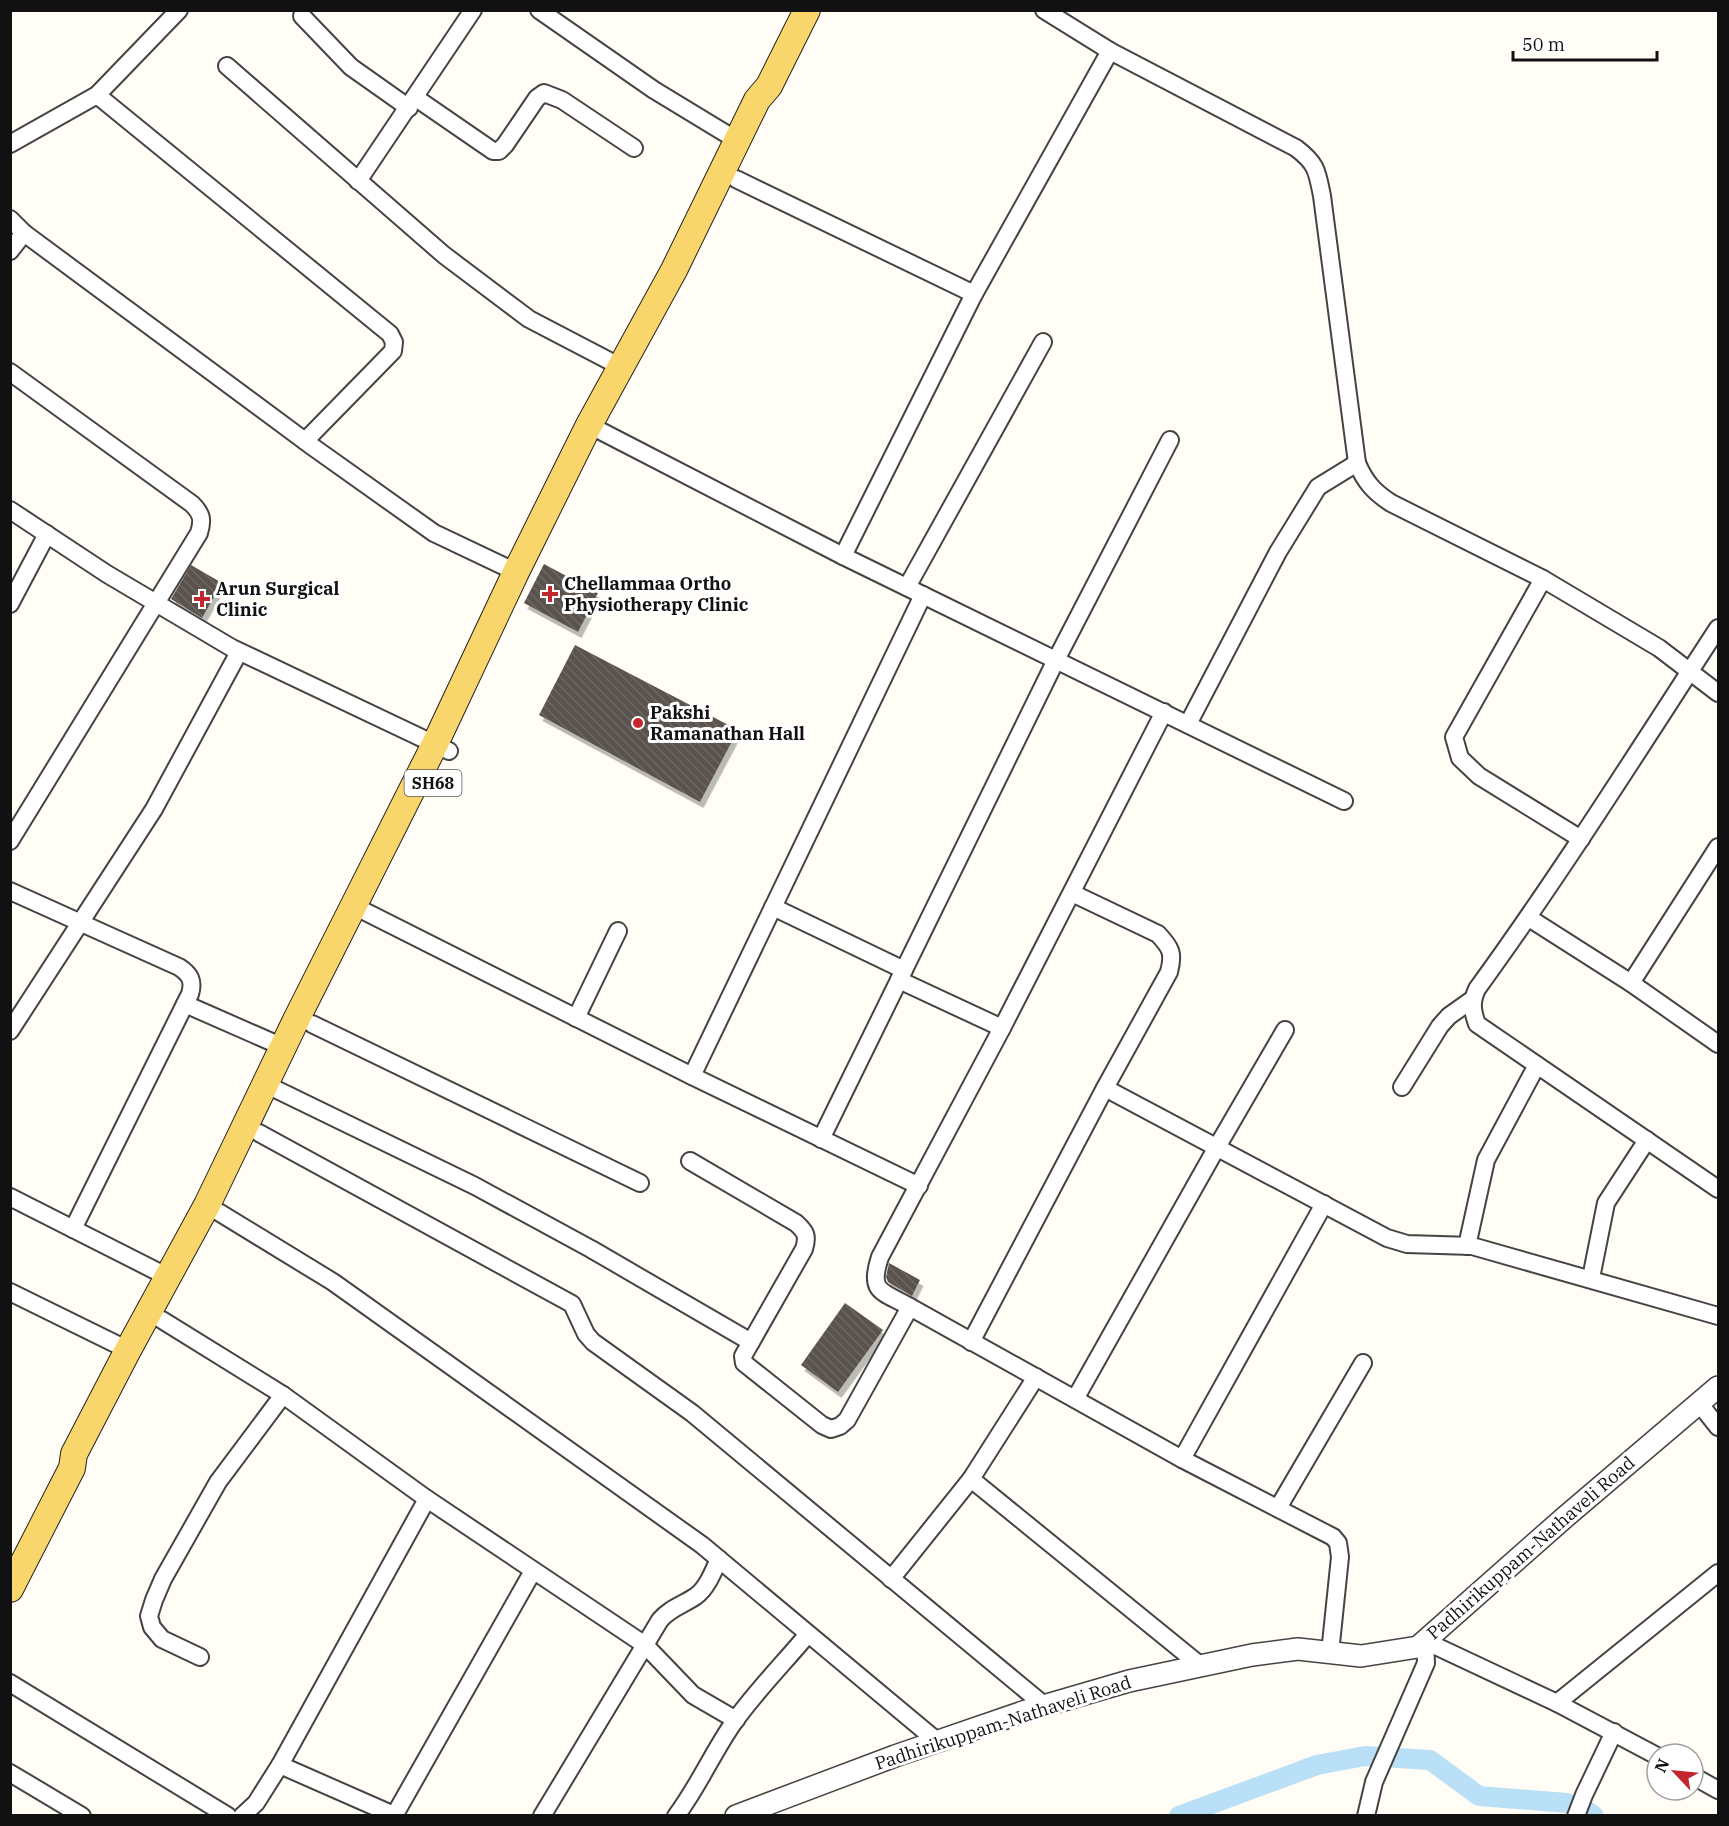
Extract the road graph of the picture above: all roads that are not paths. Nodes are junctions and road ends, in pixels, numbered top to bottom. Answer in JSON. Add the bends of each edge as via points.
{"nodes":[{"id":1,"x":179,"y":10,"type":"edge"},
{"id":2,"x":473,"y":10,"type":"edge"},
{"id":3,"x":538,"y":10,"type":"edge"},
{"id":4,"x":807,"y":10,"type":"edge"},
{"id":5,"x":1044,"y":10,"type":"edge"},
{"id":6,"x":302,"y":16,"type":"dead end"},
{"id":7,"x":1110,"y":51,"type":"junction"},
{"id":8,"x":226,"y":66,"type":"dead end"},
{"id":9,"x":769,"y":86,"type":"junction"},
{"id":10,"x":97,"y":95,"type":"junction"},
{"id":11,"x":413,"y":103,"type":"junction"},
{"id":12,"x":738,"y":141,"type":"junction"},
{"id":13,"x":10,"y":144,"type":"edge"},
{"id":14,"x":634,"y":148,"type":"dead end"},
{"id":15,"x":736,"y":179,"type":"junction"},
{"id":16,"x":358,"y":181,"type":"junction"},
{"id":17,"x":10,"y":219,"type":"edge"},
{"id":18,"x":24,"y":233,"type":"junction"},
{"id":19,"x":10,"y":251,"type":"edge"},
{"id":20,"x":974,"y":294,"type":"junction"},
{"id":21,"x":1043,"y":342,"type":"dead end"},
{"id":22,"x":621,"y":367,"type":"junction"},
{"id":23,"x":10,"y":372,"type":"edge"},
{"id":24,"x":595,"y":428,"type":"junction"},
{"id":25,"x":1170,"y":440,"type":"dead end"},
{"id":26,"x":305,"y":441,"type":"junction"},
{"id":27,"x":1352,"y":465,"type":"junction"},
{"id":28,"x":10,"y":510,"type":"edge"},
{"id":29,"x":47,"y":534,"type":"junction"},
{"id":30,"x":843,"y":556,"type":"junction"},
{"id":31,"x":516,"y":572,"type":"junction"},
{"id":32,"x":1543,"y":579,"type":"junction"},
{"id":33,"x":915,"y":591,"type":"junction"},
{"id":34,"x":156,"y":601,"type":"junction"},
{"id":35,"x":10,"y":604,"type":"edge"},
{"id":36,"x":1719,"y":628,"type":"edge"},
{"id":37,"x":239,"y":652,"type":"junction"},
{"id":38,"x":1056,"y":660,"type":"junction"},
{"id":39,"x":1690,"y":672,"type":"junction"},
{"id":40,"x":1719,"y":693,"type":"edge"},
{"id":41,"x":1164,"y":712,"type":"junction"},
{"id":42,"x":1188,"y":724,"type":"junction"},
{"id":43,"x":442,"y":748,"type":"junction"},
{"id":44,"x":1344,"y":801,"type":"dead end"},
{"id":45,"x":1581,"y":839,"type":"junction"},
{"id":46,"x":10,"y":842,"type":"edge"},
{"id":47,"x":1719,"y":848,"type":"edge"},
{"id":48,"x":10,"y":891,"type":"edge"},
{"id":49,"x":1072,"y":893,"type":"junction"},
{"id":50,"x":773,"y":907,"type":"junction"},
{"id":51,"x":361,"y":910,"type":"junction"},
{"id":52,"x":1528,"y":918,"type":"junction"},
{"id":53,"x":82,"y":923,"type":"junction"},
{"id":54,"x":618,"y":931,"type":"dead end"},
{"id":55,"x":902,"y":975,"type":"junction"},
{"id":56,"x":1631,"y":983,"type":"junction"},
{"id":57,"x":1473,"y":999,"type":"junction"},
{"id":58,"x":185,"y":1004,"type":"junction"},
{"id":59,"x":576,"y":1018,"type":"junction"},
{"id":60,"x":312,"y":1024,"type":"junction"},
{"id":61,"x":1002,"y":1028,"type":"junction"},
{"id":62,"x":1285,"y":1030,"type":"dead end"},
{"id":63,"x":10,"y":1031,"type":"edge"},
{"id":64,"x":1719,"y":1044,"type":"edge"},
{"id":65,"x":284,"y":1047,"type":"junction"},
{"id":66,"x":1537,"y":1065,"type":"junction"},
{"id":67,"x":693,"y":1076,"type":"junction"},
{"id":68,"x":1402,"y":1087,"type":"dead end"},
{"id":69,"x":272,"y":1088,"type":"junction"},
{"id":70,"x":1105,"y":1088,"type":"junction"},
{"id":71,"x":251,"y":1137,"type":"junction"},
{"id":72,"x":821,"y":1139,"type":"junction"},
{"id":73,"x":1647,"y":1140,"type":"junction"},
{"id":74,"x":1217,"y":1147,"type":"junction"},
{"id":75,"x":690,"y":1161,"type":"dead end"},
{"id":76,"x":640,"y":1183,"type":"dead end"},
{"id":77,"x":919,"y":1186,"type":"junction"},
{"id":78,"x":1719,"y":1189,"type":"edge"},
{"id":79,"x":10,"y":1197,"type":"edge"},
{"id":80,"x":1324,"y":1204,"type":"junction"},
{"id":81,"x":213,"y":1209,"type":"junction"},
{"id":82,"x":74,"y":1229,"type":"junction"},
{"id":83,"x":1467,"y":1246,"type":"junction"},
{"id":84,"x":168,"y":1277,"type":"junction"},
{"id":85,"x":1591,"y":1278,"type":"junction"},
{"id":86,"x":10,"y":1292,"type":"edge"},
{"id":87,"x":910,"y":1307,"type":"junction"},
{"id":88,"x":1719,"y":1316,"type":"edge"},
{"id":89,"x":162,"y":1320,"type":"junction"},
{"id":90,"x":751,"y":1342,"type":"junction"},
{"id":91,"x":971,"y":1342,"type":"junction"},
{"id":92,"x":128,"y":1350,"type":"junction"},
{"id":93,"x":1363,"y":1363,"type":"dead end"},
{"id":94,"x":1036,"y":1377,"type":"junction"},
{"id":95,"x":1719,"y":1387,"type":"edge"},
{"id":96,"x":283,"y":1395,"type":"junction"},
{"id":97,"x":1075,"y":1399,"type":"junction"},
{"id":98,"x":1699,"y":1403,"type":"junction"},
{"id":99,"x":1719,"y":1427,"type":"edge"},
{"id":100,"x":1182,"y":1459,"type":"junction"},
{"id":101,"x":72,"y":1468,"type":"junction"},
{"id":102,"x":971,"y":1479,"type":"junction"},
{"id":103,"x":427,"y":1499,"type":"junction"},
{"id":104,"x":1278,"y":1509,"type":"junction"},
{"id":105,"x":719,"y":1559,"type":"junction"},
{"id":106,"x":533,"y":1571,"type":"junction"},
{"id":107,"x":1719,"y":1573,"type":"edge"},
{"id":108,"x":891,"y":1579,"type":"junction"},
{"id":109,"x":10,"y":1589,"type":"edge"},
{"id":110,"x":808,"y":1634,"type":"junction"},
{"id":111,"x":1425,"y":1641,"type":"junction"},
{"id":112,"x":645,"y":1645,"type":"junction"},
{"id":113,"x":1330,"y":1653,"type":"junction"},
{"id":114,"x":200,"y":1657,"type":"dead end"},
{"id":115,"x":1201,"y":1666,"type":"junction"},
{"id":116,"x":10,"y":1683,"type":"edge"},
{"id":117,"x":1557,"y":1703,"type":"junction"},
{"id":118,"x":1045,"y":1706,"type":"junction"},
{"id":119,"x":736,"y":1720,"type":"junction"},
{"id":120,"x":1614,"y":1732,"type":"junction"},
{"id":121,"x":938,"y":1742,"type":"junction"},
{"id":122,"x":1645,"y":1749,"type":"edge"},
{"id":123,"x":280,"y":1765,"type":"junction"},
{"id":124,"x":10,"y":1773,"type":"edge"},
{"id":125,"x":1705,"y":1782,"type":"edge"},
{"id":126,"x":1719,"y":1790,"type":"edge"},
{"id":127,"x":82,"y":1815,"type":"edge"},
{"id":128,"x":228,"y":1815,"type":"edge"},
{"id":129,"x":242,"y":1815,"type":"edge"},
{"id":130,"x":395,"y":1815,"type":"edge"},
{"id":131,"x":542,"y":1815,"type":"edge"},
{"id":132,"x":676,"y":1815,"type":"edge"},
{"id":133,"x":736,"y":1815,"type":"edge"},
{"id":134,"x":1366,"y":1815,"type":"edge"},
{"id":135,"x":1576,"y":1815,"type":"edge"}],
"edges":[{"from":1,"to":10,"type":"street"},
{"from":2,"to":11,"type":"street"},
{"from":3,"to":12,"type":"street","via":[[654,90]]},
{"from":4,"to":9,"type":"main road","number":"SH68"},
{"from":5,"to":7,"type":"street"},
{"from":6,"to":11,"type":"street","via":[[351,67]]},
{"from":7,"to":20,"type":"street"},
{"from":7,"to":27,"type":"street","via":[[1296,148],[1311,160],[1322,196]]},
{"from":8,"to":16,"type":"street"},
{"from":9,"to":12,"type":"main road","number":"SH68","via":[[757,100]]},
{"from":9,"to":15,"type":"main road","number":"SH68","via":[[770,106]]},
{"from":10,"to":13,"type":"street"},
{"from":10,"to":26,"type":"street","via":[[390,334],[393,351]]},
{"from":11,"to":14,"type":"street","via":[[499,151],[537,98],[550,94]]},
{"from":11,"to":16,"type":"street"},
{"from":12,"to":22,"type":"main road","number":"SH68"},
{"from":15,"to":20,"type":"street"},
{"from":15,"to":24,"type":"main road","number":"SH68","via":[[696,260]]},
{"from":16,"to":22,"type":"street","via":[[444,255],[529,319]]},
{"from":17,"to":18,"type":"street"},
{"from":18,"to":19,"type":"street"},
{"from":18,"to":26,"type":"street"},
{"from":20,"to":30,"type":"street"},
{"from":21,"to":33,"type":"street"},
{"from":22,"to":24,"type":"main road","number":"SH68"},
{"from":23,"to":34,"type":"street","via":[[198,510],[202,517],[199,533]]},
{"from":24,"to":30,"type":"street"},
{"from":24,"to":31,"type":"main road","number":"SH68"},
{"from":24,"to":43,"type":"main road","number":"SH68","via":[[529,575]]},
{"from":25,"to":38,"type":"street"},
{"from":26,"to":31,"type":"street","via":[[434,533]]},
{"from":27,"to":32,"type":"street","via":[[1374,492],[1391,503]]},
{"from":27,"to":42,"type":"street","via":[[1318,487],[1278,552]]},
{"from":28,"to":29,"type":"street"},
{"from":29,"to":34,"type":"street"},
{"from":29,"to":35,"type":"street"},
{"from":30,"to":33,"type":"street"},
{"from":31,"to":43,"type":"main road","number":"SH68"},
{"from":32,"to":39,"type":"street","via":[[1659,648]]},
{"from":32,"to":45,"type":"street","via":[[1454,737],[1460,758],[1479,776]]},
{"from":33,"to":38,"type":"street"},
{"from":33,"to":50,"type":"street"},
{"from":34,"to":37,"type":"street"},
{"from":34,"to":46,"type":"street"},
{"from":36,"to":39,"type":"street"},
{"from":37,"to":43,"type":"street"},
{"from":37,"to":53,"type":"street","via":[[154,809]]},
{"from":38,"to":41,"type":"street"},
{"from":38,"to":55,"type":"street"},
{"from":39,"to":40,"type":"street"},
{"from":39,"to":45,"type":"street"},
{"from":41,"to":42,"type":"street"},
{"from":41,"to":49,"type":"street"},
{"from":42,"to":44,"type":"street"},
{"from":43,"to":51,"type":"main road","number":"SH68"},
{"from":45,"to":52,"type":"street"},
{"from":47,"to":56,"type":"street"},
{"from":48,"to":53,"type":"street"},
{"from":49,"to":61,"type":"street"},
{"from":49,"to":70,"type":"street","via":[[1158,934],[1173,957],[1169,972]]},
{"from":50,"to":55,"type":"street"},
{"from":50,"to":67,"type":"street"},
{"from":51,"to":59,"type":"street"},
{"from":51,"to":60,"type":"main road","number":"SH68"},
{"from":51,"to":65,"type":"main road","number":"SH68"},
{"from":52,"to":56,"type":"street"},
{"from":52,"to":57,"type":"street"},
{"from":53,"to":58,"type":"street","via":[[187,972],[193,986]]},
{"from":53,"to":63,"type":"street"},
{"from":54,"to":59,"type":"street"},
{"from":55,"to":61,"type":"street"},
{"from":55,"to":72,"type":"street"},
{"from":56,"to":64,"type":"street"},
{"from":57,"to":66,"type":"street","via":[[1477,1024]]},
{"from":57,"to":68,"type":"street","via":[[1440,1026]]},
{"from":58,"to":65,"type":"street"},
{"from":58,"to":82,"type":"street"},
{"from":59,"to":67,"type":"street"},
{"from":60,"to":69,"type":"main road","number":"SH68"},
{"from":60,"to":76,"type":"street"},
{"from":61,"to":77,"type":"street"},
{"from":62,"to":74,"type":"street"},
{"from":65,"to":69,"type":"main road","number":"SH68"},
{"from":66,"to":73,"type":"street"},
{"from":66,"to":83,"type":"street","via":[[1486,1160]]},
{"from":67,"to":72,"type":"street"},
{"from":69,"to":71,"type":"main road","number":"SH68"},
{"from":69,"to":90,"type":"street","via":[[475,1186]]},
{"from":70,"to":74,"type":"street"},
{"from":70,"to":91,"type":"street"},
{"from":71,"to":81,"type":"main road","number":"SH68"},
{"from":71,"to":108,"type":"street","via":[[567,1301],[578,1312],[593,1342],[692,1413]]},
{"from":72,"to":77,"type":"street"},
{"from":73,"to":78,"type":"street"},
{"from":73,"to":85,"type":"street","via":[[1606,1203]]},
{"from":74,"to":80,"type":"street"},
{"from":74,"to":97,"type":"street"},
{"from":75,"to":90,"type":"street","via":[[805,1232],[804,1249]]},
{"from":77,"to":87,"type":"street","via":[[880,1257],[874,1278],[883,1292]]},
{"from":79,"to":82,"type":"street"},
{"from":80,"to":83,"type":"street","via":[[1387,1238],[1407,1244]]},
{"from":80,"to":100,"type":"street"},
{"from":81,"to":84,"type":"main road","number":"SH68"},
{"from":81,"to":89,"type":"main road","number":"SH68"},
{"from":81,"to":105,"type":"street","via":[[333,1282]]},
{"from":82,"to":84,"type":"street"},
{"from":83,"to":85,"type":"street"},
{"from":84,"to":92,"type":"main road","number":"SH68"},
{"from":85,"to":88,"type":"street"},
{"from":86,"to":92,"type":"street"},
{"from":87,"to":90,"type":"street","via":[[847,1420],[831,1429],[744,1363],[743,1356]]},
{"from":87,"to":91,"type":"street"},
{"from":89,"to":96,"type":"street"},
{"from":89,"to":101,"type":"main road","number":"SH68","via":[[87,1459]]},
{"from":91,"to":94,"type":"street"},
{"from":92,"to":101,"type":"main road","number":"SH68","via":[[74,1454]]},
{"from":93,"to":104,"type":"street"},
{"from":94,"to":97,"type":"street"},
{"from":94,"to":102,"type":"street"},
{"from":95,"to":98,"type":"street","name":"Padhirikuppam-Nathaveli Road"},
{"from":96,"to":103,"type":"street"},
{"from":96,"to":114,"type":"street","via":[[218,1482],[154,1600],[149,1616],[162,1639]]},
{"from":97,"to":100,"type":"street"},
{"from":98,"to":99,"type":"street"},
{"from":98,"to":111,"type":"street","name":"Padhirikuppam-Nathaveli Road"},
{"from":100,"to":104,"type":"street"},
{"from":101,"to":109,"type":"main road","number":"SH68"},
{"from":102,"to":108,"type":"street"},
{"from":102,"to":115,"type":"street"},
{"from":103,"to":106,"type":"street"},
{"from":103,"to":123,"type":"street"},
{"from":104,"to":113,"type":"street","via":[[1338,1543],[1340,1557]]},
{"from":105,"to":110,"type":"street"},
{"from":105,"to":112,"type":"street","via":[[703,1589],[667,1611]]},
{"from":106,"to":112,"type":"street"},
{"from":106,"to":130,"type":"street"},
{"from":107,"to":117,"type":"street"},
{"from":108,"to":118,"type":"street"},
{"from":110,"to":119,"type":"street"},
{"from":110,"to":121,"type":"street"},
{"from":111,"to":113,"type":"street","name":"Padhirikuppam-Nathaveli Road","via":[[1418,1647],[1361,1656]]},
{"from":111,"to":117,"type":"street"},
{"from":111,"to":134,"type":"street","via":[[1426,1663],[1374,1782]]},
{"from":112,"to":119,"type":"street","via":[[693,1695]]},
{"from":112,"to":131,"type":"street"},
{"from":113,"to":115,"type":"street","name":"Padhirikuppam-Nathaveli Road","via":[[1298,1649]]},
{"from":115,"to":118,"type":"street","name":"Padhirikuppam-Nathaveli Road","via":[[1129,1681]]},
{"from":116,"to":128,"type":"street"},
{"from":117,"to":120,"type":"street"},
{"from":118,"to":121,"type":"street","name":"Padhirikuppam-Nathaveli Road"},
{"from":119,"to":132,"type":"street"},
{"from":120,"to":122,"type":"street"},
{"from":120,"to":135,"type":"street"},
{"from":121,"to":133,"type":"street","name":"Padhirikuppam-Nathaveli Road"},
{"from":123,"to":129,"type":"street","via":[[256,1803]]},
{"from":123,"to":130,"type":"street"},
{"from":124,"to":127,"type":"street"},
{"from":125,"to":126,"type":"street"}]}
